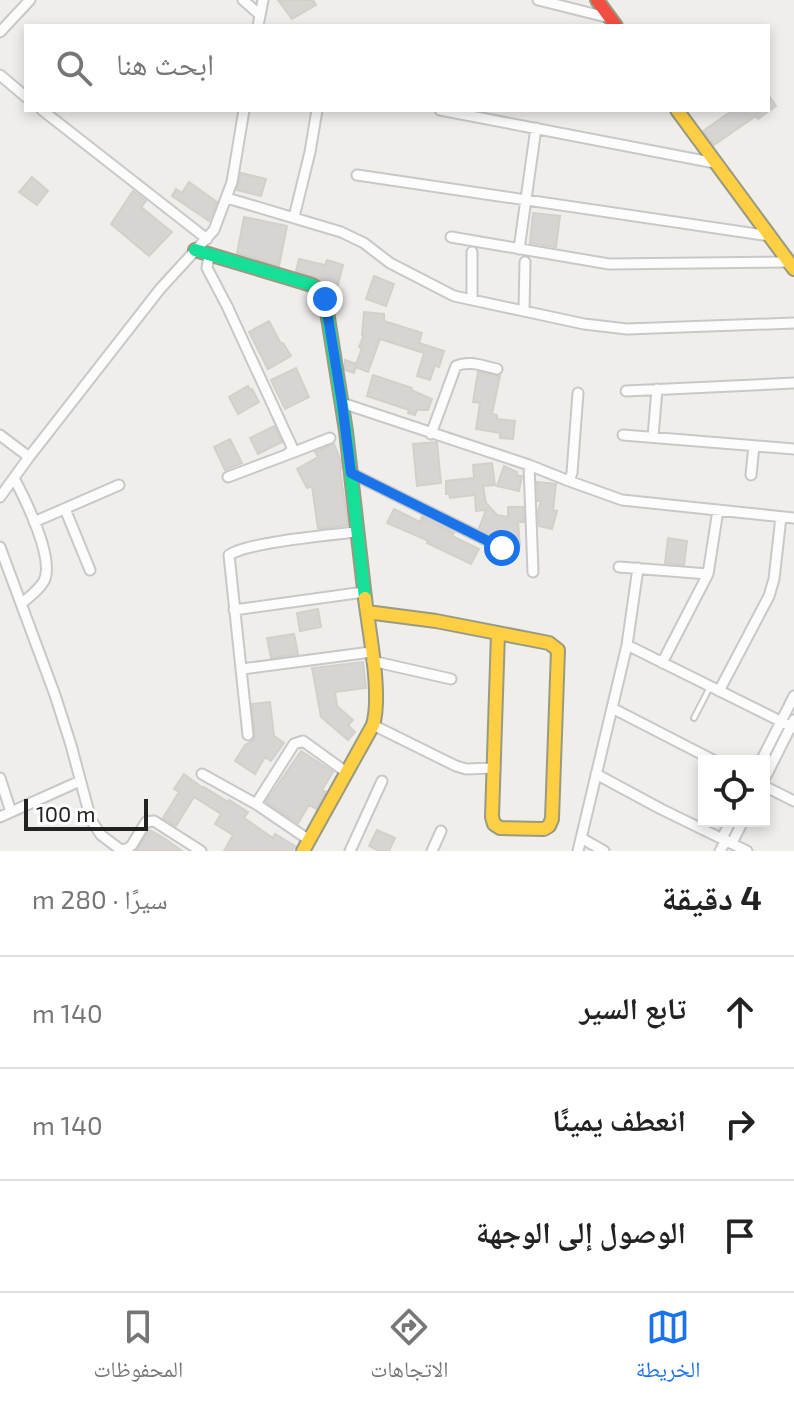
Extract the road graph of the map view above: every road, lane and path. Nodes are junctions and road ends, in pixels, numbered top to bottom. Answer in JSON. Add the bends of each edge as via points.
{"nodes":[{"id":1,"x":30,"y":0,"type":"edge"},
{"id":2,"x":243,"y":0,"type":"edge"},
{"id":3,"x":263,"y":0,"type":"edge"},
{"id":4,"x":538,"y":0,"type":"edge"},
{"id":5,"x":597,"y":0,"type":"edge"},
{"id":6,"x":260,"y":15,"type":"junction"},
{"id":7,"x":613,"y":22,"type":"edge"},
{"id":8,"x":258,"y":24,"type":"edge"},
{"id":9,"x":0,"y":32,"type":"edge"},
{"id":10,"x":2,"y":82,"type":"edge"},
{"id":11,"x":24,"y":96,"type":"edge"},
{"id":12,"x":45,"y":112,"type":"edge"},
{"id":13,"x":244,"y":112,"type":"edge"},
{"id":14,"x":317,"y":112,"type":"edge"},
{"id":15,"x":451,"y":112,"type":"edge"},
{"id":16,"x":678,"y":112,"type":"edge"},
{"id":17,"x":536,"y":128,"type":"junction"},
{"id":18,"x":715,"y":163,"type":"junction"},
{"id":19,"x":357,"y":175,"type":"dead end"},
{"id":20,"x":227,"y":198,"type":"junction"},
{"id":21,"x":525,"y":201,"type":"junction"},
{"id":22,"x":294,"y":217,"type":"junction"},
{"id":23,"x":770,"y":236,"type":"junction"},
{"id":24,"x":451,"y":237,"type":"dead end"},
{"id":25,"x":207,"y":239,"type":"junction"},
{"id":26,"x":519,"y":249,"type":"junction"},
{"id":27,"x":195,"y":250,"type":"junction"},
{"id":28,"x":472,"y":252,"type":"dead end"},
{"id":29,"x":209,"y":255,"type":"junction"},
{"id":30,"x":525,"y":262,"type":"dead end"},
{"id":31,"x":792,"y":266,"type":"edge"},
{"id":32,"x":472,"y":299,"type":"junction"},
{"id":33,"x":524,"y":310,"type":"junction"},
{"id":34,"x":794,"y":323,"type":"edge"},
{"id":35,"x":497,"y":369,"type":"dead end"},
{"id":36,"x":794,"y":383,"type":"edge"},
{"id":37,"x":657,"y":389,"type":"junction"},
{"id":38,"x":626,"y":391,"type":"dead end"},
{"id":39,"x":578,"y":393,"type":"dead end"},
{"id":40,"x":342,"y":403,"type":"junction"},
{"id":41,"x":431,"y":434,"type":"junction"},
{"id":42,"x":0,"y":435,"type":"edge"},
{"id":43,"x":623,"y":435,"type":"dead end"},
{"id":44,"x":653,"y":437,"type":"junction"},
{"id":45,"x":330,"y":438,"type":"dead end"},
{"id":46,"x":754,"y":446,"type":"junction"},
{"id":47,"x":794,"y":449,"type":"edge"},
{"id":48,"x":286,"y":455,"type":"junction"},
{"id":49,"x":29,"y":457,"type":"junction"},
{"id":50,"x":529,"y":465,"type":"junction"},
{"id":51,"x":351,"y":473,"type":"junction"},
{"id":52,"x":751,"y":475,"type":"dead end"},
{"id":53,"x":228,"y":477,"type":"dead end"},
{"id":54,"x":14,"y":478,"type":"junction"},
{"id":55,"x":569,"y":481,"type":"junction"},
{"id":56,"x":119,"y":485,"type":"dead end"},
{"id":57,"x":0,"y":497,"type":"edge"},
{"id":58,"x":65,"y":509,"type":"junction"},
{"id":59,"x":718,"y":510,"type":"junction"},
{"id":60,"x":781,"y":517,"type":"junction"},
{"id":61,"x":794,"y":518,"type":"edge"},
{"id":62,"x":34,"y":522,"type":"junction"},
{"id":63,"x":356,"y":532,"type":"junction"},
{"id":64,"x":0,"y":547,"type":"edge"},
{"id":65,"x":502,"y":548,"type":"dead end"},
{"id":66,"x":619,"y":567,"type":"dead end"},
{"id":67,"x":638,"y":568,"type":"junction"},
{"id":68,"x":90,"y":570,"type":"dead end"},
{"id":69,"x":533,"y":572,"type":"dead end"},
{"id":70,"x":708,"y":574,"type":"junction"},
{"id":71,"x":364,"y":592,"type":"junction"},
{"id":72,"x":21,"y":604,"type":"junction"},
{"id":73,"x":234,"y":610,"type":"junction"},
{"id":74,"x":367,"y":612,"type":"junction"},
{"id":75,"x":498,"y":633,"type":"junction"},
{"id":76,"x":627,"y":645,"type":"junction"},
{"id":77,"x":372,"y":656,"type":"junction"},
{"id":78,"x":662,"y":663,"type":"junction"},
{"id":79,"x":242,"y":669,"type":"junction"},
{"id":80,"x":451,"y":679,"type":"dead end"},
{"id":81,"x":714,"y":689,"type":"junction"},
{"id":82,"x":794,"y":696,"type":"edge"},
{"id":83,"x":612,"y":708,"type":"junction"},
{"id":84,"x":694,"y":718,"type":"dead end"},
{"id":85,"x":790,"y":724,"type":"edge"},
{"id":86,"x":373,"y":725,"type":"junction"},
{"id":87,"x":248,"y":735,"type":"dead end"},
{"id":88,"x":703,"y":755,"type":"edge"},
{"id":89,"x":766,"y":755,"type":"edge"},
{"id":90,"x":770,"y":767,"type":"edge"},
{"id":91,"x":495,"y":768,"type":"junction"},
{"id":92,"x":346,"y":772,"type":"junction"},
{"id":93,"x":202,"y":774,"type":"dead end"},
{"id":94,"x":596,"y":774,"type":"junction"},
{"id":95,"x":0,"y":778,"type":"edge"},
{"id":96,"x":80,"y":781,"type":"junction"},
{"id":97,"x":382,"y":781,"type":"dead end"},
{"id":98,"x":770,"y":789,"type":"edge"},
{"id":99,"x":794,"y":801,"type":"edge"},
{"id":100,"x":256,"y":804,"type":"junction"},
{"id":101,"x":11,"y":812,"type":"junction"},
{"id":102,"x":0,"y":817,"type":"edge"},
{"id":103,"x":730,"y":827,"type":"edge"},
{"id":104,"x":738,"y":827,"type":"edge"},
{"id":105,"x":441,"y":831,"type":"dead end"},
{"id":106,"x":581,"y":838,"type":"junction"},
{"id":107,"x":727,"y":841,"type":"junction"},
{"id":108,"x":306,"y":845,"type":"edge"},
{"id":109,"x":201,"y":851,"type":"edge"},
{"id":110,"x":350,"y":851,"type":"edge"},
{"id":111,"x":432,"y":851,"type":"edge"},
{"id":112,"x":578,"y":851,"type":"edge"},
{"id":113,"x":604,"y":851,"type":"edge"},
{"id":114,"x":720,"y":851,"type":"edge"},
{"id":115,"x":747,"y":851,"type":"edge"}],
"edges":[{"from":1,"to":9,"type":"street"},
{"from":2,"to":6,"type":"street"},
{"from":3,"to":6,"type":"street"},
{"from":4,"to":7,"type":"street"},
{"from":5,"to":7,"type":"street"},
{"from":6,"to":8,"type":"street"},
{"from":10,"to":11,"type":"street"},
{"from":12,"to":25,"type":"street"},
{"from":13,"to":20,"type":"street"},
{"from":14,"to":22,"type":"street"},
{"from":15,"to":17,"type":"street"},
{"from":16,"to":18,"type":"street"},
{"from":17,"to":18,"type":"street"},
{"from":17,"to":21,"type":"street"},
{"from":18,"to":23,"type":"street"},
{"from":19,"to":21,"type":"street"},
{"from":20,"to":22,"type":"street"},
{"from":20,"to":25,"type":"street"},
{"from":21,"to":23,"type":"street"},
{"from":21,"to":26,"type":"street"},
{"from":22,"to":32,"type":"street","via":[[341,232],[454,296]]},
{"from":23,"to":31,"type":"street"},
{"from":24,"to":26,"type":"street"},
{"from":25,"to":27,"type":"street"},
{"from":26,"to":31,"type":"street","via":[[609,264]]},
{"from":27,"to":29,"type":"street"},
{"from":27,"to":49,"type":"street"},
{"from":28,"to":32,"type":"street"},
{"from":29,"to":40,"type":"street","via":[[320,290]]},
{"from":29,"to":48,"type":"street","via":[[207,268],[291,443]]},
{"from":30,"to":33,"type":"street"},
{"from":32,"to":33,"type":"street"},
{"from":33,"to":34,"type":"street","via":[[627,329]]},
{"from":35,"to":41,"type":"street","via":[[456,366]]},
{"from":36,"to":37,"type":"street"},
{"from":37,"to":38,"type":"street"},
{"from":37,"to":44,"type":"street"},
{"from":39,"to":55,"type":"street"},
{"from":40,"to":41,"type":"street"},
{"from":40,"to":51,"type":"street"},
{"from":41,"to":50,"type":"street"},
{"from":42,"to":49,"type":"street"},
{"from":43,"to":44,"type":"street"},
{"from":44,"to":46,"type":"street"},
{"from":45,"to":48,"type":"street"},
{"from":46,"to":47,"type":"street"},
{"from":46,"to":52,"type":"street"},
{"from":48,"to":53,"type":"street"},
{"from":49,"to":54,"type":"street"},
{"from":50,"to":55,"type":"street"},
{"from":50,"to":69,"type":"street"},
{"from":51,"to":63,"type":"street"},
{"from":51,"to":65,"type":"street"},
{"from":54,"to":57,"type":"street"},
{"from":54,"to":62,"type":"street"},
{"from":55,"to":59,"type":"street","via":[[622,500]]},
{"from":56,"to":58,"type":"street"},
{"from":58,"to":62,"type":"street"},
{"from":58,"to":68,"type":"street"},
{"from":59,"to":60,"type":"street"},
{"from":59,"to":70,"type":"street"},
{"from":60,"to":61,"type":"street"},
{"from":60,"to":81,"type":"street","via":[[769,596]]},
{"from":62,"to":72,"type":"street","via":[[47,568],[43,583]]},
{"from":63,"to":71,"type":"street"},
{"from":63,"to":73,"type":"street","via":[[232,552],[228,559]]},
{"from":64,"to":72,"type":"street"},
{"from":66,"to":67,"type":"street"},
{"from":67,"to":70,"type":"street"},
{"from":67,"to":76,"type":"street"},
{"from":70,"to":78,"type":"street"},
{"from":71,"to":73,"type":"street"},
{"from":71,"to":74,"type":"street"},
{"from":72,"to":96,"type":"street"},
{"from":73,"to":79,"type":"street"},
{"from":74,"to":75,"type":"street"},
{"from":74,"to":77,"type":"street"},
{"from":75,"to":91,"type":"street"},
{"from":75,"to":91,"type":"street","via":[[549,643],[558,650],[549,826],[494,824]]},
{"from":76,"to":78,"type":"street"},
{"from":76,"to":83,"type":"street"},
{"from":77,"to":79,"type":"street"},
{"from":77,"to":80,"type":"street"},
{"from":77,"to":86,"type":"street"},
{"from":78,"to":81,"type":"street"},
{"from":79,"to":87,"type":"street"},
{"from":81,"to":84,"type":"lane"},
{"from":81,"to":85,"type":"street"},
{"from":82,"to":85,"type":"street"},
{"from":83,"to":88,"type":"street"},
{"from":83,"to":94,"type":"street"},
{"from":85,"to":89,"type":"street"},
{"from":85,"to":90,"type":"street"},
{"from":86,"to":91,"type":"street","via":[[456,766]]},
{"from":86,"to":92,"type":"street"},
{"from":92,"to":100,"type":"street","via":[[303,741],[294,744]]},
{"from":92,"to":108,"type":"street"},
{"from":93,"to":100,"type":"street"},
{"from":94,"to":106,"type":"street"},
{"from":94,"to":107,"type":"street"},
{"from":95,"to":101,"type":"street"},
{"from":96,"to":101,"type":"street"},
{"from":96,"to":109,"type":"street","via":[[91,820],[121,850],[132,845],[146,822],[154,821]]},
{"from":97,"to":110,"type":"street"},
{"from":98,"to":99,"type":"street"},
{"from":100,"to":108,"type":"street"},
{"from":101,"to":102,"type":"street"},
{"from":103,"to":107,"type":"street"},
{"from":104,"to":107,"type":"street"},
{"from":105,"to":111,"type":"street"},
{"from":106,"to":112,"type":"street"},
{"from":106,"to":113,"type":"street"},
{"from":107,"to":114,"type":"street"},
{"from":107,"to":115,"type":"street"}]}
